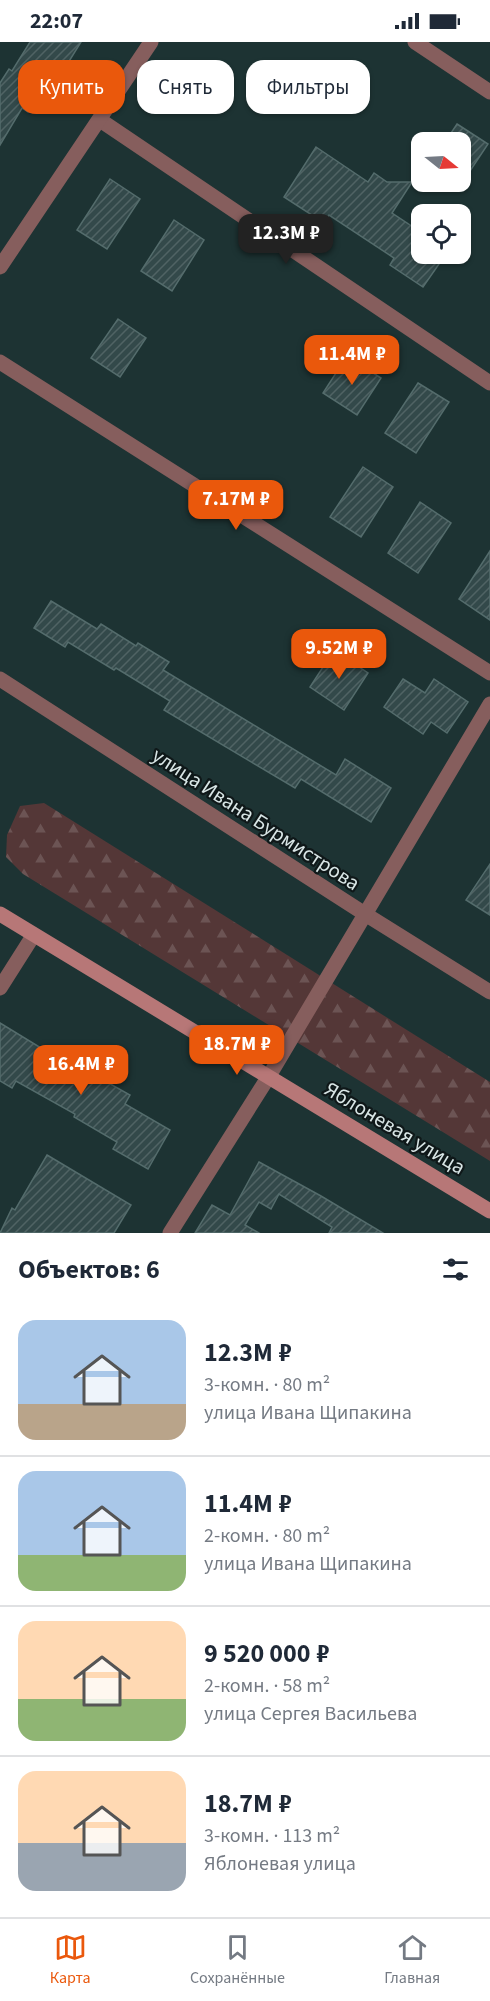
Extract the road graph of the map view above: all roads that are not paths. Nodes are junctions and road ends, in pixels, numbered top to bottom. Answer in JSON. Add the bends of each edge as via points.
{"nodes":[{"id":1,"x":151,"y":42,"type":"edge"},
{"id":2,"x":415,"y":42,"type":"edge"},
{"id":3,"x":490,"y":92,"type":"edge"},
{"id":4,"x":100,"y":120,"type":"junction"},
{"id":5,"x":0,"y":267,"type":"edge"},
{"id":6,"x":0,"y":362,"type":"edge"},
{"id":7,"x":490,"y":383,"type":"edge"},
{"id":8,"x":490,"y":673,"type":"edge"},
{"id":9,"x":0,"y":679,"type":"edge"},
{"id":10,"x":490,"y":704,"type":"edge"},
{"id":11,"x":0,"y":914,"type":"edge"},
{"id":12,"x":365,"y":914,"type":"junction"},
{"id":13,"x":33,"y":936,"type":"junction"},
{"id":14,"x":0,"y":988,"type":"edge"},
{"id":15,"x":490,"y":992,"type":"edge"},
{"id":16,"x":269,"y":1076,"type":"junction"},
{"id":17,"x":490,"y":1211,"type":"edge"},
{"id":18,"x":170,"y":1233,"type":"edge"}],
"edges":[{"from":1,"to":4,"type":"street"},
{"from":2,"to":3,"type":"street"},
{"from":4,"to":5,"type":"street"},
{"from":4,"to":7,"type":"street"},
{"from":6,"to":8,"type":"street"},
{"from":9,"to":12,"type":"street","name":"улица Ивана Бурмистрова"},
{"from":10,"to":12,"type":"street"},
{"from":11,"to":13,"type":"street","name":"Яблоневая улица"},
{"from":12,"to":15,"type":"street","name":"улица Ивана Бурмистрова"},
{"from":12,"to":16,"type":"street"},
{"from":13,"to":14,"type":"street"},
{"from":13,"to":16,"type":"street","name":"Яблоневая улица"},
{"from":16,"to":17,"type":"street","name":"Яблоневая улица"},
{"from":16,"to":18,"type":"street"}]}
